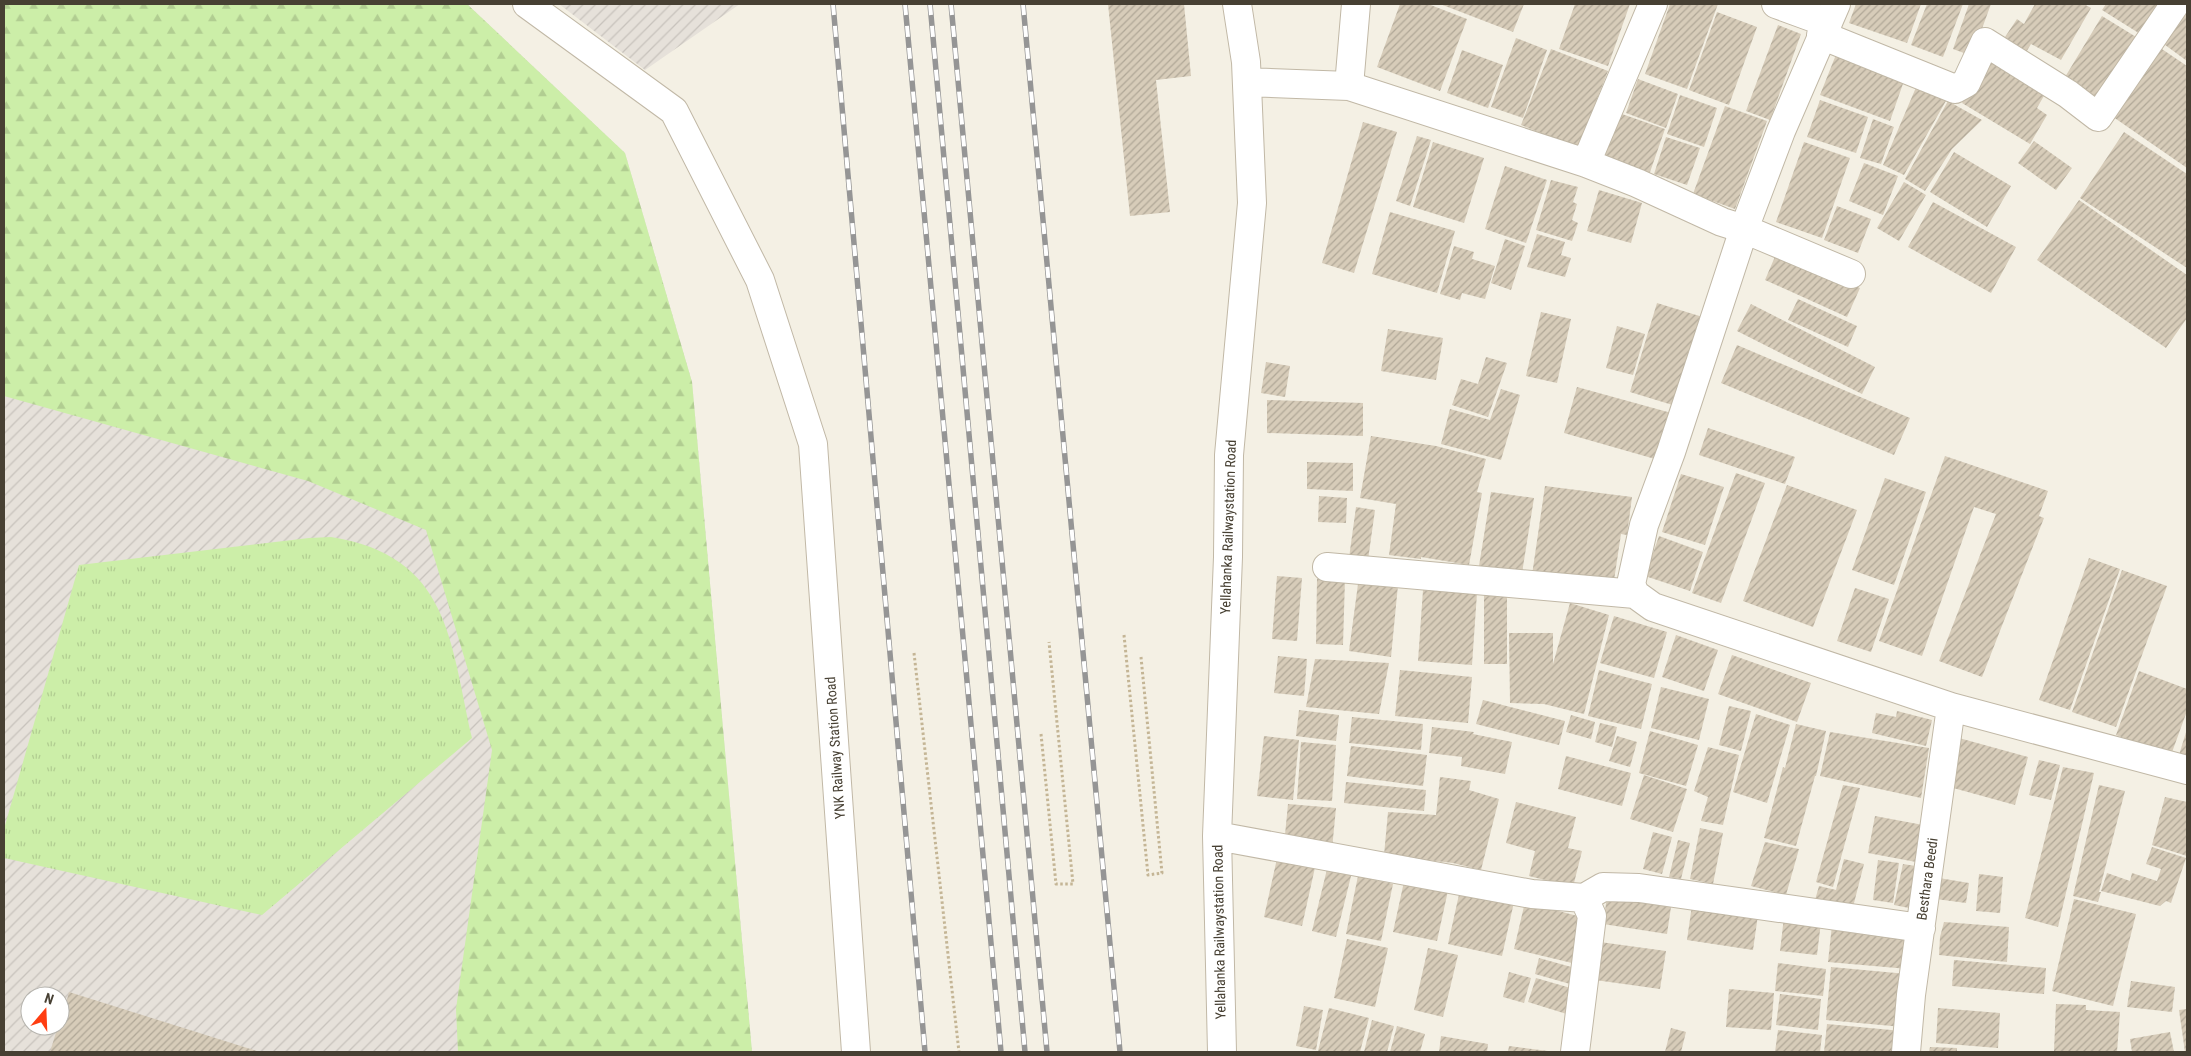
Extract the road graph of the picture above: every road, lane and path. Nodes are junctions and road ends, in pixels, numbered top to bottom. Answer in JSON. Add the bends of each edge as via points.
{"nodes":[{"id":1,"x":527,"y":4,"type":"edge"},
{"id":2,"x":1237,"y":4,"type":"edge"},
{"id":3,"x":1356,"y":4,"type":"edge"},
{"id":4,"x":1653,"y":4,"type":"edge"},
{"id":5,"x":1776,"y":4,"type":"edge"},
{"id":6,"x":2175,"y":4,"type":"edge"},
{"id":7,"x":1829,"y":21,"type":"edge"},
{"id":8,"x":1247,"y":82,"type":"junction"},
{"id":9,"x":1348,"y":86,"type":"junction"},
{"id":10,"x":1586,"y":163,"type":"junction"},
{"id":11,"x":1744,"y":229,"type":"junction"},
{"id":12,"x":1851,"y":274,"type":"dead end"},
{"id":13,"x":1327,"y":567,"type":"dead end"},
{"id":14,"x":1635,"y":594,"type":"junction"},
{"id":15,"x":1124,"y":635,"type":"dead end"},
{"id":16,"x":1049,"y":642,"type":"dead end"},
{"id":17,"x":914,"y":653,"type":"dead end"},
{"id":18,"x":1141,"y":657,"type":"dead end"},
{"id":19,"x":1951,"y":707,"type":"junction"},
{"id":20,"x":1041,"y":734,"type":"dead end"},
{"id":21,"x":2187,"y":770,"type":"edge"},
{"id":22,"x":1217,"y":836,"type":"junction"},
{"id":23,"x":1584,"y":898,"type":"junction"},
{"id":24,"x":1921,"y":928,"type":"junction"},
{"id":25,"x":856,"y":1052,"type":"edge"},
{"id":26,"x":959,"y":1052,"type":"edge"},
{"id":27,"x":1222,"y":1052,"type":"edge"},
{"id":28,"x":1575,"y":1052,"type":"edge"},
{"id":29,"x":1906,"y":1052,"type":"edge"}],
"edges":[{"from":1,"to":25,"type":"street","name":"YNK Railway Station Road","via":[[674,111],[760,280],[813,444]]},
{"from":2,"to":8,"type":"street","name":"Yellahanka Railwaystation Road"},
{"from":3,"to":9,"type":"street"},
{"from":4,"to":10,"type":"street"},
{"from":5,"to":7,"type":"street"},
{"from":6,"to":7,"type":"street","via":[[2098,117],[2068,94],[1985,42],[1966,83],[1954,89]]},
{"from":7,"to":11,"type":"street","via":[[1781,131]]},
{"from":8,"to":9,"type":"street"},
{"from":8,"to":22,"type":"street","name":"Yellahanka Railwaystation Road","via":[[1252,203],[1229,454]]},
{"from":9,"to":10,"type":"street"},
{"from":10,"to":11,"type":"street"},
{"from":11,"to":12,"type":"street"},
{"from":11,"to":14,"type":"street","via":[[1644,525],[1631,584]]},
{"from":13,"to":14,"type":"street"},
{"from":14,"to":19,"type":"street","via":[[1653,607]]},
{"from":15,"to":18,"type":"path","via":[[1148,875],[1162,874]]},
{"from":16,"to":20,"type":"path","via":[[1073,884],[1056,884]]},
{"from":17,"to":26,"type":"path"},
{"from":19,"to":21,"type":"street"},
{"from":19,"to":24,"type":"street","name":"Besthara Beedi"},
{"from":22,"to":23,"type":"street","via":[[1532,894]]},
{"from":22,"to":27,"type":"street","name":"Yellahanka Railwaystation Road"},
{"from":23,"to":24,"type":"street","via":[[1603,887],[1640,888]]},
{"from":23,"to":28,"type":"street","via":[[1592,916]]},
{"from":24,"to":29,"type":"street","name":"Besthara Beedi"}]}
